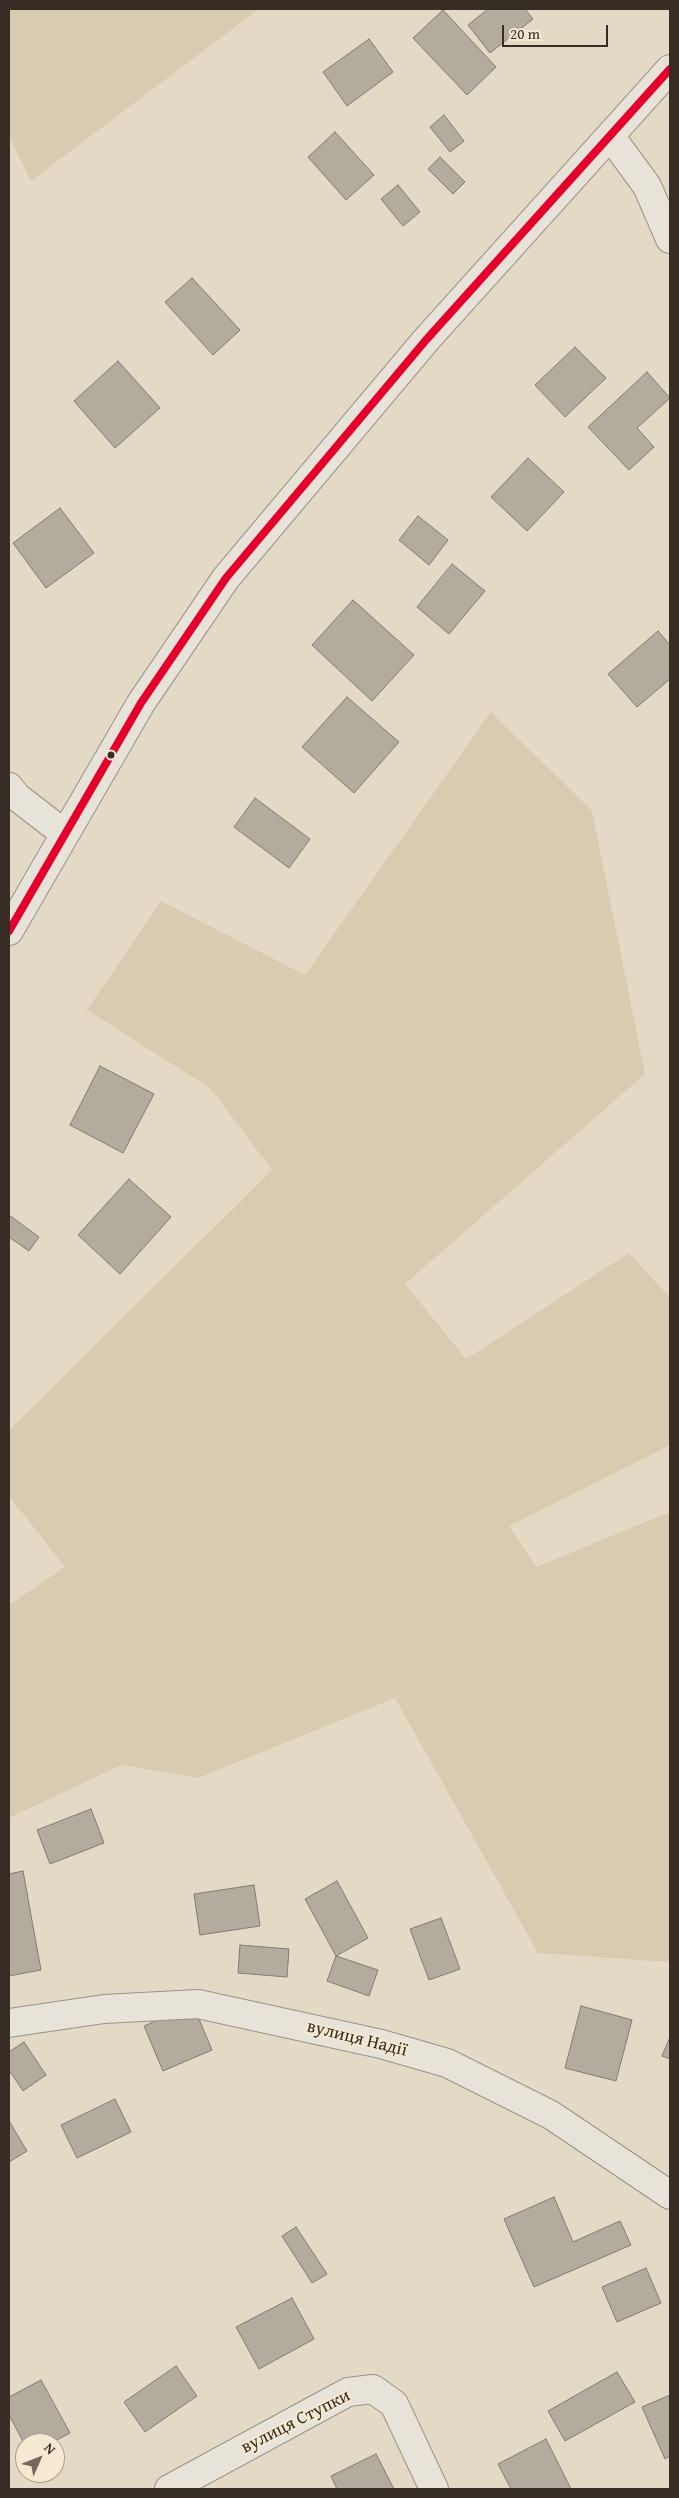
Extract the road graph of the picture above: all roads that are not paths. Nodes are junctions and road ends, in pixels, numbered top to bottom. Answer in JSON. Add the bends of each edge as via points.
{"nodes":[{"id":1,"x":670,"y":69,"type":"edge"},
{"id":2,"x":611,"y":137,"type":"junction"},
{"id":3,"x":670,"y":239,"type":"edge"},
{"id":4,"x":9,"y":786,"type":"edge"},
{"id":5,"x":65,"y":834,"type":"junction"},
{"id":6,"x":9,"y":931,"type":"edge"},
{"id":7,"x":9,"y":2023,"type":"edge"},
{"id":8,"x":670,"y":2195,"type":"edge"},
{"id":9,"x":169,"y":2489,"type":"edge"},
{"id":10,"x":434,"y":2489,"type":"edge"}],
"edges":[{"from":1,"to":2,"type":"street"},
{"from":2,"to":3,"type":"street","via":[[647,186]]},
{"from":2,"to":5,"type":"street","via":[[426,340],[226,578],[141,704]]},
{"from":4,"to":5,"type":"street","via":[[17,797]]},
{"from":5,"to":6,"type":"street"},
{"from":7,"to":8,"type":"street","name":"вулиця Надії","via":[[104,2009],[198,2004],[381,2044],[448,2063],[551,2115]]},
{"from":9,"to":10,"type":"street","name":"вулиця Ступки","via":[[348,2392],[373,2389],[394,2404]]}]}
